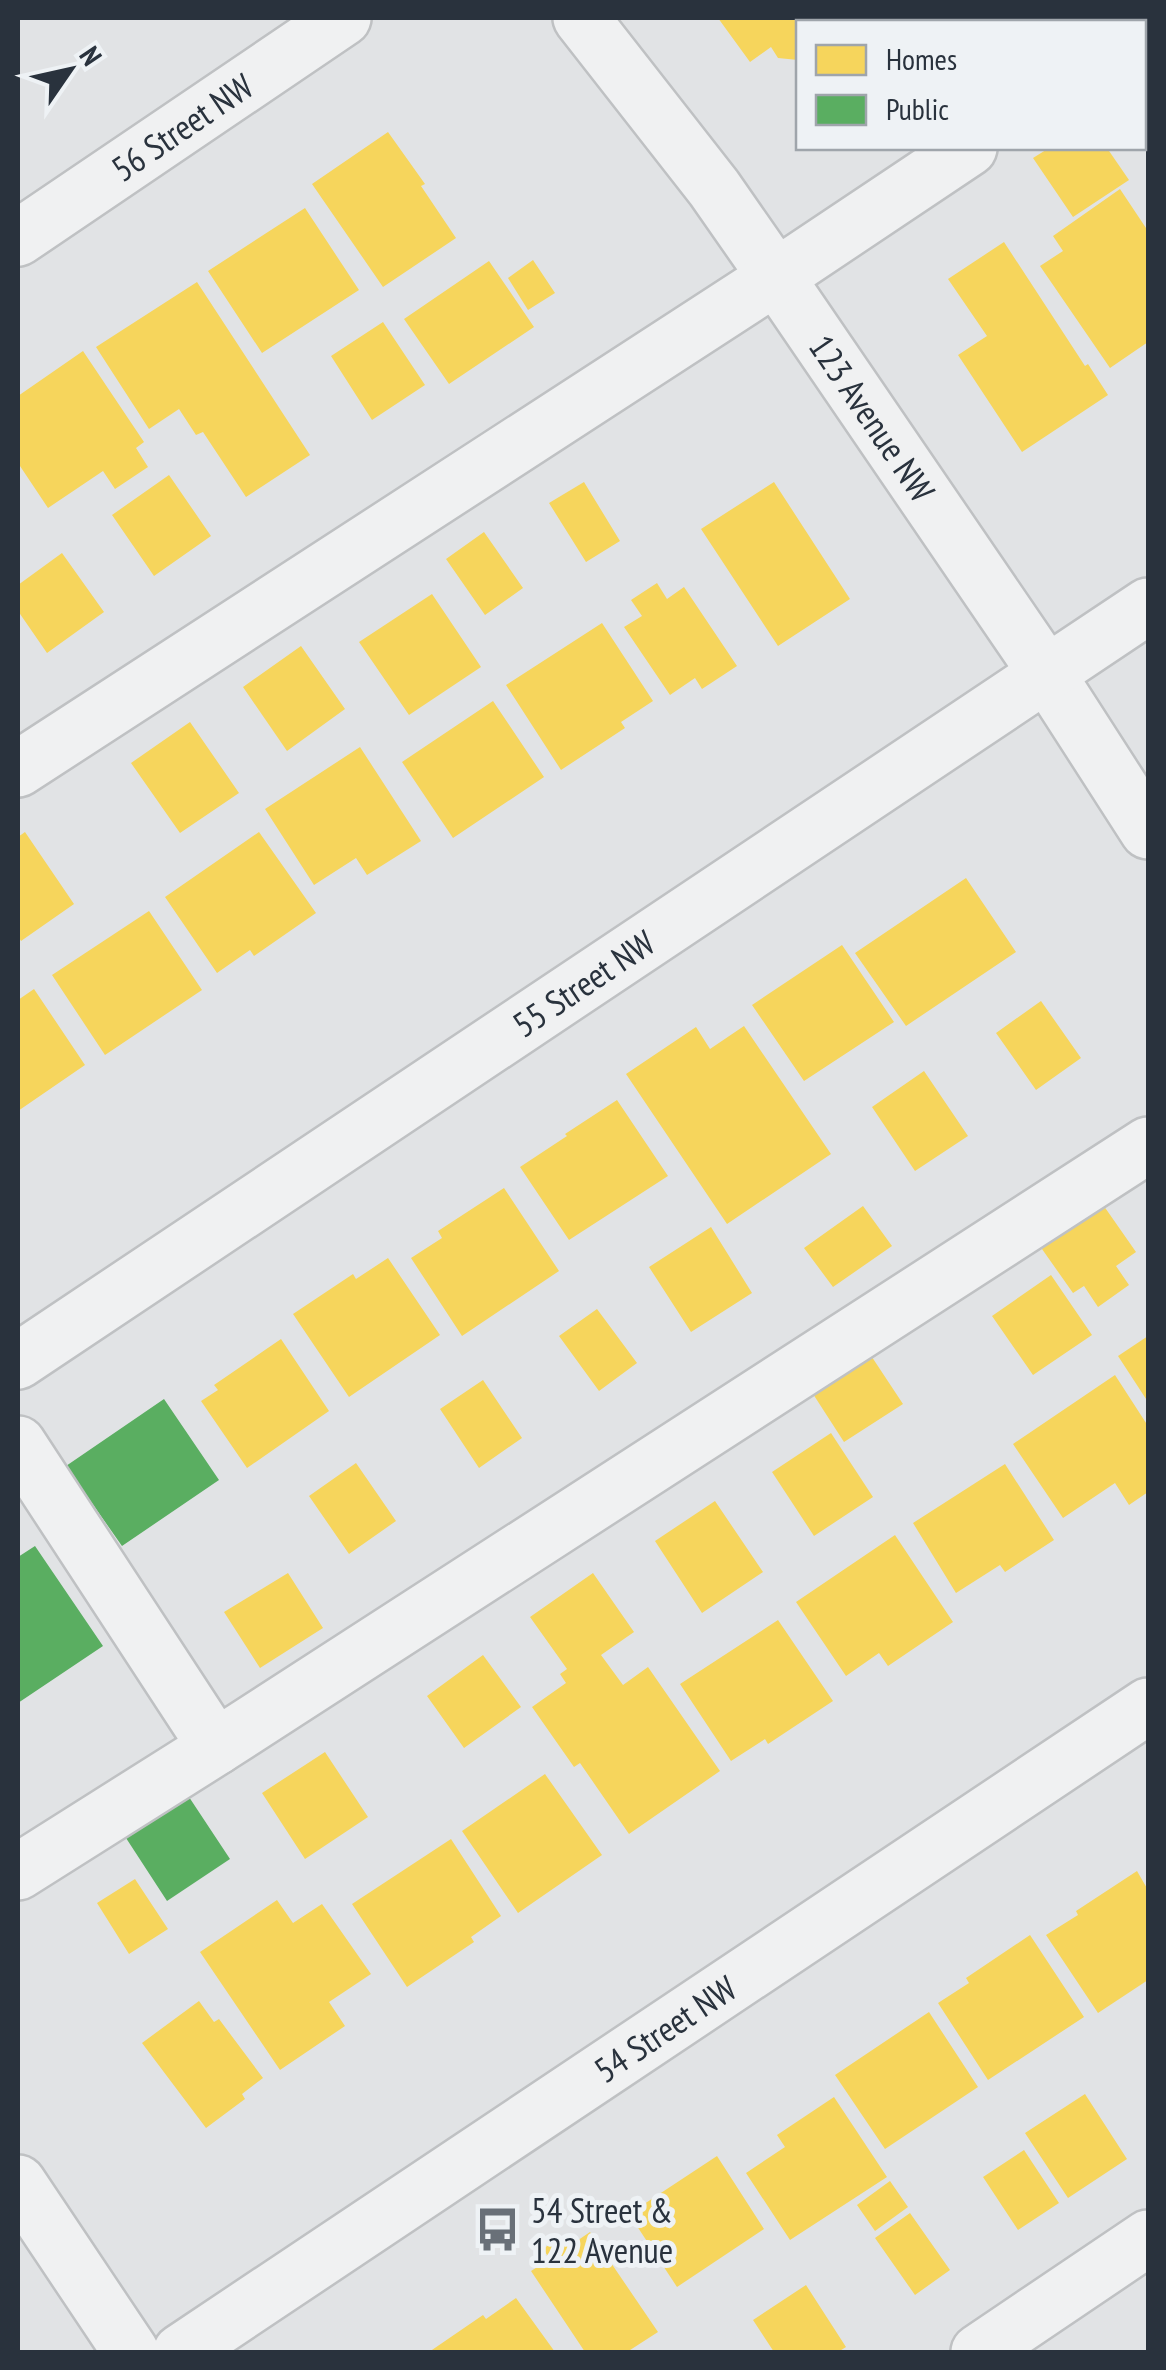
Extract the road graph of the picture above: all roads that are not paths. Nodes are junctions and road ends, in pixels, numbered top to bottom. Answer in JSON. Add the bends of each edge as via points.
{"nodes":[{"id":1,"x":343,"y":18,"type":"edge"},
{"id":2,"x":582,"y":18,"type":"edge"},
{"id":3,"x":966,"y":150,"type":"edge"},
{"id":4,"x":18,"y":238,"type":"edge"},
{"id":5,"x":776,"y":276,"type":"junction"},
{"id":6,"x":1148,"y":606,"type":"edge"},
{"id":7,"x":1047,"y":674,"type":"junction"},
{"id":8,"x":18,"y":769,"type":"edge"},
{"id":9,"x":1148,"y":831,"type":"edge"},
{"id":10,"x":1148,"y":1146,"type":"edge"},
{"id":11,"x":18,"y":1361,"type":"edge"},
{"id":12,"x":18,"y":1444,"type":"edge"},
{"id":13,"x":1148,"y":1706,"type":"edge"},
{"id":14,"x":216,"y":1747,"type":"junction"},
{"id":15,"x":18,"y":1872,"type":"edge"},
{"id":16,"x":18,"y":2183,"type":"edge"},
{"id":17,"x":1148,"y":2238,"type":"edge"},
{"id":18,"x":131,"y":2352,"type":"edge"},
{"id":19,"x":181,"y":2352,"type":"edge"},
{"id":20,"x":979,"y":2352,"type":"edge"}],
"edges":[{"from":1,"to":4,"type":"street","name":"56 Street NW"},
{"from":2,"to":5,"type":"street","name":"123 Avenue NW"},
{"from":3,"to":5,"type":"street"},
{"from":5,"to":7,"type":"street","name":"123 Avenue NW"},
{"from":5,"to":8,"type":"street"},
{"from":6,"to":7,"type":"street","name":"55 Street NW"},
{"from":7,"to":9,"type":"street","name":"123 Avenue NW"},
{"from":7,"to":11,"type":"street","name":"55 Street NW"},
{"from":10,"to":14,"type":"street"},
{"from":12,"to":14,"type":"street"},
{"from":13,"to":19,"type":"street","name":"54 Street NW"},
{"from":14,"to":15,"type":"street"},
{"from":16,"to":18,"type":"street"},
{"from":17,"to":20,"type":"street"}]}
